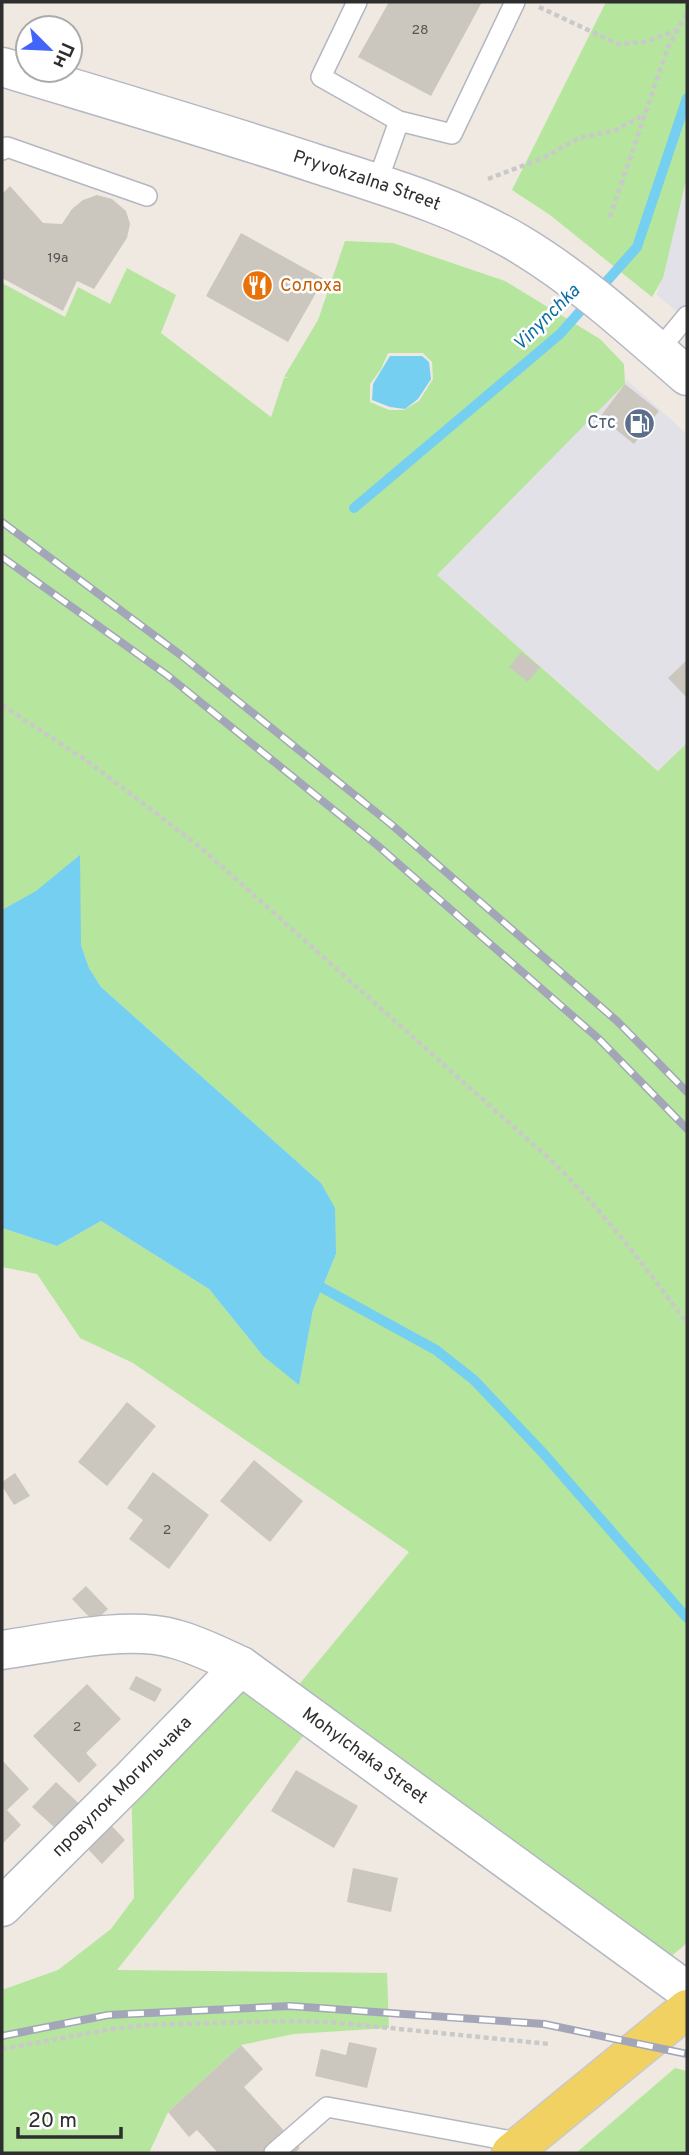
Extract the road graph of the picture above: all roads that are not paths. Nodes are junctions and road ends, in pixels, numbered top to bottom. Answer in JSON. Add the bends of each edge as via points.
{"nodes":[{"id":1,"x":357,"y":2,"type":"edge"},
{"id":2,"x":515,"y":2,"type":"edge"},
{"id":3,"x":2,"y":67,"type":"edge"},
{"id":4,"x":400,"y":121,"type":"junction"},
{"id":5,"x":2,"y":150,"type":"edge"},
{"id":6,"x":377,"y":183,"type":"junction"},
{"id":7,"x":147,"y":196,"type":"dead end"},
{"id":8,"x":687,"y":316,"type":"edge"},
{"id":9,"x":658,"y":351,"type":"junction"},
{"id":10,"x":687,"y":376,"type":"edge"},
{"id":11,"x":2,"y":1650,"type":"edge"},
{"id":12,"x":240,"y":1666,"type":"junction"},
{"id":13,"x":2,"y":1907,"type":"edge"},
{"id":14,"x":687,"y":1992,"type":"edge"},
{"id":15,"x":687,"y":2009,"type":"edge"},
{"id":16,"x":517,"y":2148,"type":"edge"},
{"id":17,"x":274,"y":2153,"type":"edge"}],
"edges":[{"from":1,"to":4,"type":"lane","via":[[321,77]]},
{"from":2,"to":4,"type":"lane","via":[[452,134]]},
{"from":3,"to":6,"type":"street","name":"Pryvokzalna Street"},
{"from":4,"to":6,"type":"lane"},
{"from":5,"to":7,"type":"lane","via":[[7,147]]},
{"from":6,"to":9,"type":"street","name":"Pryvokzalna Street","via":[[520,244],[593,296]]},
{"from":8,"to":9,"type":"lane"},
{"from":9,"to":10,"type":"street","name":"Pryvokzalna Street"},
{"from":11,"to":12,"type":"street","name":"Mohylchaka Street","via":[[145,1634],[174,1638]]},
{"from":12,"to":13,"type":"street","name":"провулок Могильчака"},
{"from":12,"to":14,"type":"street","name":"Mohylchaka Street"},
{"from":15,"to":16,"type":"main road"},
{"from":16,"to":17,"type":"lane","via":[[327,2107]]}]}
